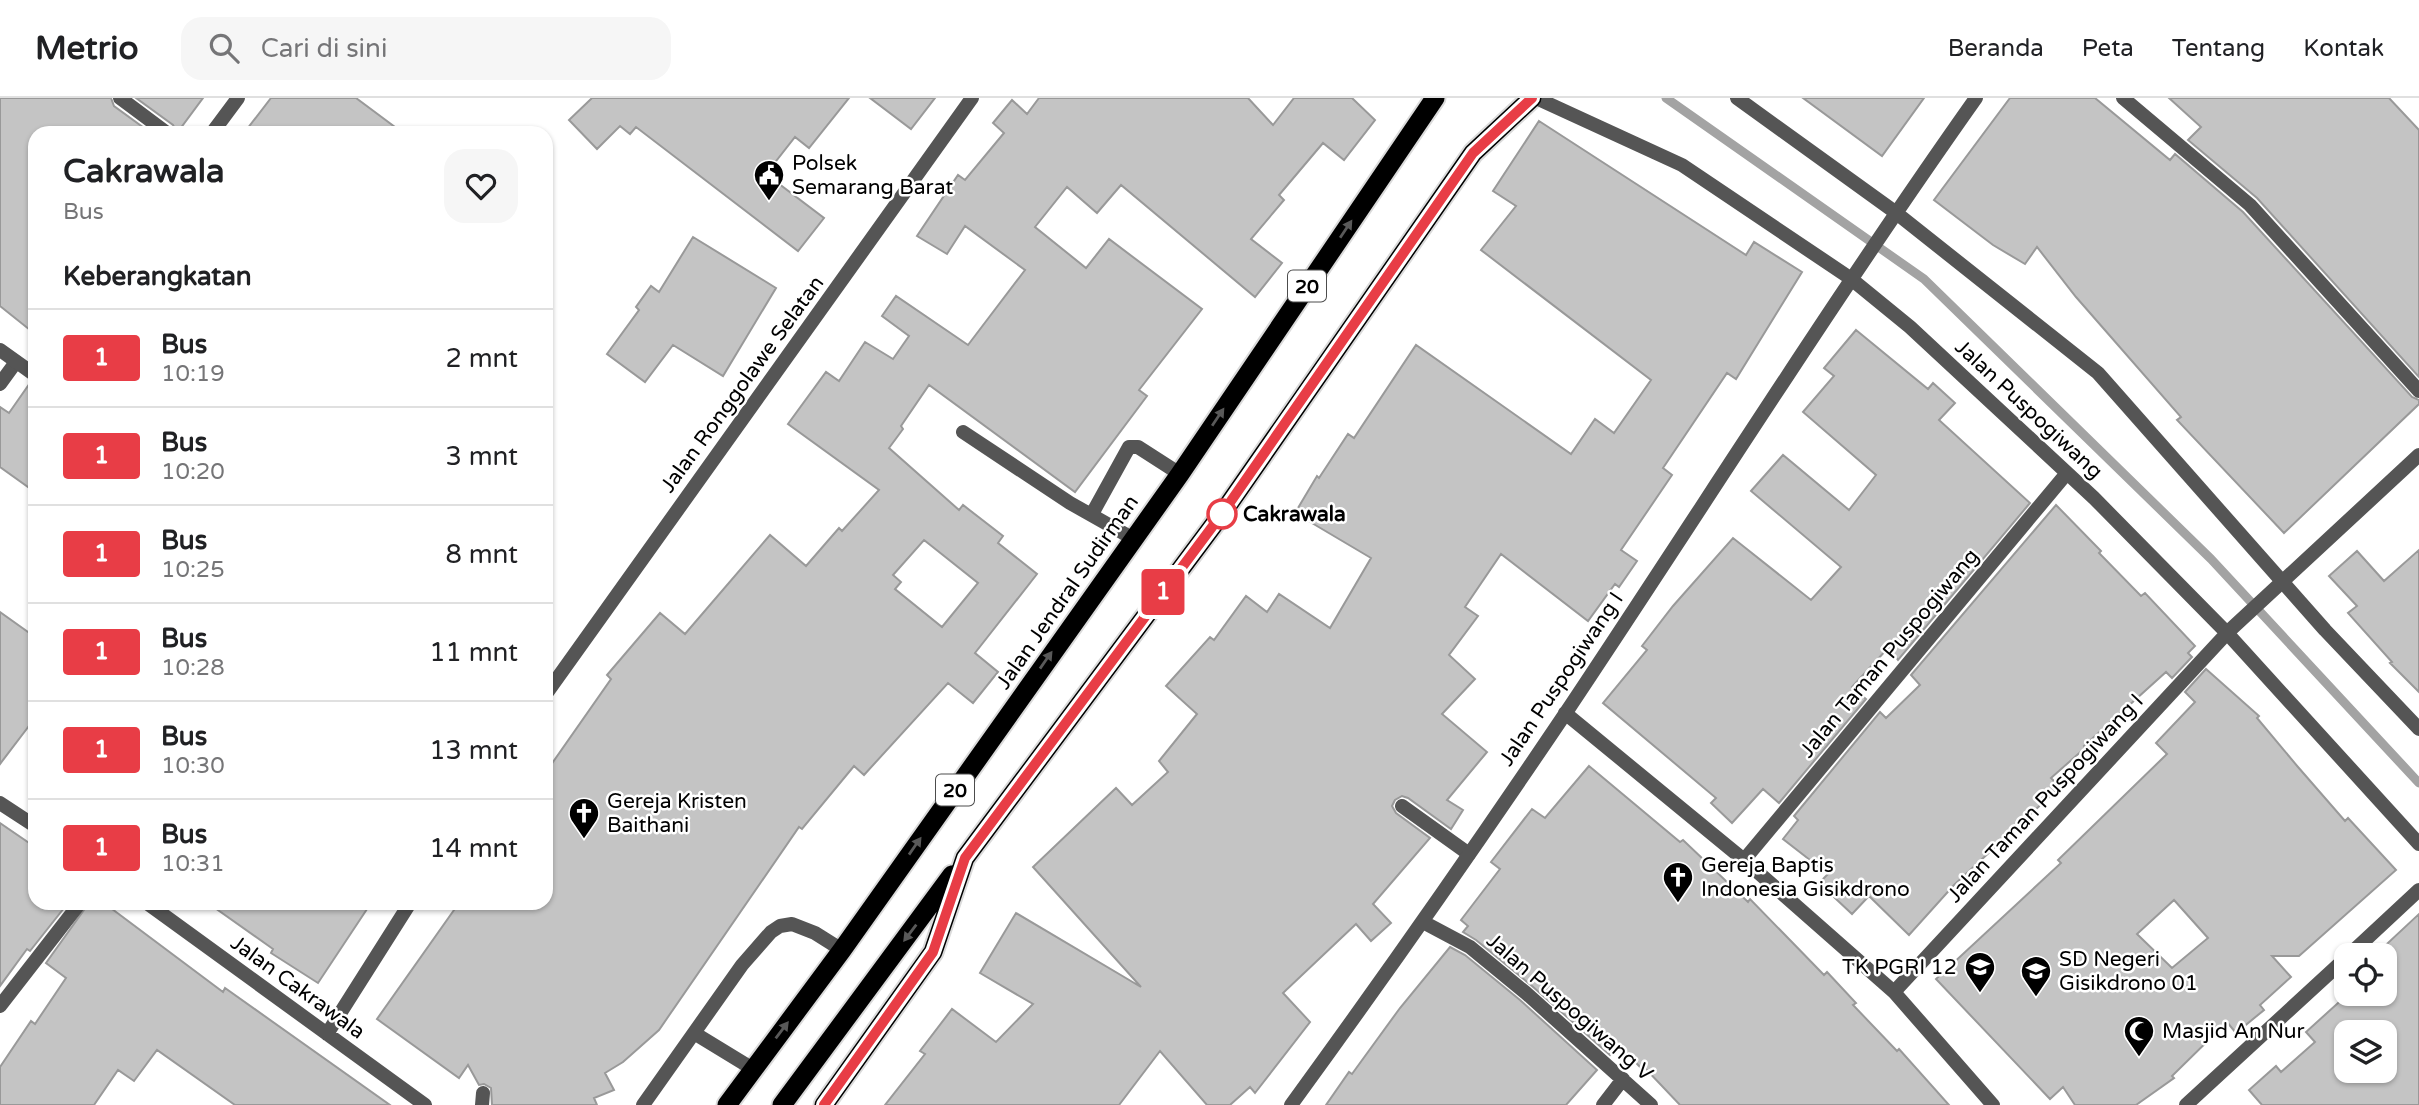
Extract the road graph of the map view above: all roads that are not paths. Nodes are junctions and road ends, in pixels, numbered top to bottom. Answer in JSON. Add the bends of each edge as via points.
{"nodes":[{"id":1,"x":120,"y":98,"type":"edge"},
{"id":2,"x":238,"y":98,"type":"edge"},
{"id":3,"x":972,"y":98,"type":"edge"},
{"id":4,"x":1435,"y":98,"type":"edge"},
{"id":5,"x":1534,"y":98,"type":"edge"},
{"id":6,"x":1737,"y":98,"type":"edge"},
{"id":7,"x":1976,"y":98,"type":"edge"},
{"id":8,"x":2123,"y":98,"type":"edge"},
{"id":9,"x":158,"y":126,"type":"edge"},
{"id":10,"x":217,"y":126,"type":"edge"},
{"id":11,"x":1892,"y":216,"type":"junction"},
{"id":12,"x":1853,"y":274,"type":"junction"},
{"id":13,"x":0,"y":350,"type":"edge"},
{"id":14,"x":16,"y":362,"type":"junction"},
{"id":15,"x":28,"y":370,"type":"edge"},
{"id":16,"x":0,"y":384,"type":"edge"},
{"id":17,"x":2419,"y":391,"type":"edge"},
{"id":18,"x":963,"y":432,"type":"dead end"},
{"id":19,"x":2419,"y":455,"type":"edge"},
{"id":20,"x":2067,"y":473,"type":"junction"},
{"id":21,"x":1180,"y":474,"type":"junction"},
{"id":22,"x":1092,"y":514,"type":"junction"},
{"id":23,"x":1132,"y":538,"type":"junction"},
{"id":24,"x":2282,"y":581,"type":"junction"},
{"id":25,"x":2228,"y":632,"type":"junction"},
{"id":26,"x":553,"y":684,"type":"edge"},
{"id":27,"x":1565,"y":713,"type":"junction"},
{"id":28,"x":2419,"y":730,"type":"edge"},
{"id":29,"x":0,"y":803,"type":"edge"},
{"id":30,"x":1402,"y":806,"type":"dead end"},
{"id":31,"x":28,"y":821,"type":"edge"},
{"id":32,"x":2419,"y":844,"type":"edge"},
{"id":33,"x":1469,"y":854,"type":"junction"},
{"id":34,"x":965,"y":858,"type":"junction"},
{"id":35,"x":1744,"y":860,"type":"junction"},
{"id":36,"x":2419,"y":890,"type":"edge"},
{"id":37,"x":75,"y":910,"type":"edge"},
{"id":38,"x":157,"y":910,"type":"edge"},
{"id":39,"x":406,"y":910,"type":"edge"},
{"id":40,"x":1423,"y":922,"type":"junction"},
{"id":41,"x":2361,"y":943,"type":"edge"},
{"id":42,"x":842,"y":950,"type":"junction"},
{"id":43,"x":2334,"y":968,"type":"edge"},
{"id":44,"x":1894,"y":992,"type":"junction"},
{"id":45,"x":0,"y":1006,"type":"edge"},
{"id":46,"x":694,"y":1033,"type":"junction"},
{"id":47,"x":327,"y":1034,"type":"junction"},
{"id":48,"x":753,"y":1069,"type":"junction"},
{"id":49,"x":1623,"y":1079,"type":"junction"},
{"id":50,"x":425,"y":1105,"type":"edge"},
{"id":51,"x":643,"y":1105,"type":"edge"},
{"id":52,"x":727,"y":1105,"type":"edge"},
{"id":53,"x":782,"y":1105,"type":"edge"},
{"id":54,"x":824,"y":1105,"type":"edge"},
{"id":55,"x":1291,"y":1105,"type":"edge"},
{"id":56,"x":1603,"y":1105,"type":"edge"},
{"id":57,"x":1651,"y":1105,"type":"edge"},
{"id":58,"x":1993,"y":1105,"type":"edge"},
{"id":59,"x":2186,"y":1105,"type":"edge"}],
"edges":[{"from":1,"to":9,"type":"street"},
{"from":2,"to":10,"type":"street"},
{"from":3,"to":26,"type":"street","name":"Jalan Ronggolawe Selatan"},
{"from":21,"to":4,"type":"highway","name":"Jalan Jendral Sudirman","number":"20","one_way":true},
{"from":5,"to":12,"type":"street","name":"Jalan Puspogiwang","via":[[1682,165]]},
{"from":5,"to":34,"type":"highway","number":"20","via":[[1473,153],[1224,511]]},
{"from":6,"to":11,"type":"street"},
{"from":7,"to":11,"type":"street","name":"Jalan Puspogiwang I"},
{"from":8,"to":17,"type":"street","via":[[2250,205]]},
{"from":11,"to":12,"type":"street","name":"Jalan Puspogiwang I"},
{"from":11,"to":24,"type":"street","via":[[2098,373]]},
{"from":12,"to":20,"type":"street","name":"Jalan Puspogiwang"},
{"from":12,"to":27,"type":"street","name":"Jalan Puspogiwang I"},
{"from":13,"to":14,"type":"street"},
{"from":14,"to":15,"type":"street"},
{"from":14,"to":16,"type":"street"},
{"from":18,"to":22,"type":"street"},
{"from":19,"to":24,"type":"street","name":"Jalan Taman Puspogiwang I"},
{"from":20,"to":25,"type":"street","name":"Jalan Puspogiwang"},
{"from":20,"to":35,"type":"street","name":"Jalan Taman Puspogiwang"},
{"from":21,"to":22,"type":"street","via":[[1138,447],[1129,447]]},
{"from":21,"to":23,"type":"highway","name":"Jalan Jendral Sudirman","number":"20"},
{"from":22,"to":23,"type":"street"},
{"from":42,"to":23,"type":"highway","name":"Jalan Jendral Sudirman","number":"20","one_way":true},
{"from":24,"to":25,"type":"street","name":"Jalan Taman Puspogiwang I"},
{"from":24,"to":28,"type":"street"},
{"from":25,"to":32,"type":"street","name":"Jalan Puspogiwang"},
{"from":25,"to":44,"type":"street","name":"Jalan Taman Puspogiwang I"},
{"from":27,"to":33,"type":"street","name":"Jalan Puspogiwang I"},
{"from":27,"to":35,"type":"street"},
{"from":29,"to":31,"type":"street"},
{"from":30,"to":33,"type":"street"},
{"from":33,"to":40,"type":"street","name":"Jalan Puspogiwang I"},
{"from":34,"to":53,"type":"highway","number":"20","one_way":true},
{"from":34,"to":54,"type":"highway","number":"20","via":[[933,952]]},
{"from":35,"to":44,"type":"street"},
{"from":36,"to":41,"type":"street"},
{"from":37,"to":45,"type":"street"},
{"from":38,"to":47,"type":"street","name":"Jalan Cakrawala"},
{"from":39,"to":47,"type":"street"},
{"from":40,"to":49,"type":"street","name":"Jalan Puspogiwang V","via":[[1470,947]]},
{"from":40,"to":55,"type":"street","name":"Jalan Puspogiwang I"},
{"from":42,"to":46,"type":"street","via":[[792,924],[780,926],[758,945]]},
{"from":48,"to":42,"type":"highway","name":"Jalan Jendral Sudirman","number":"20","one_way":true},
{"from":43,"to":59,"type":"street"},
{"from":44,"to":58,"type":"street"},
{"from":46,"to":48,"type":"street"},
{"from":46,"to":51,"type":"street"},
{"from":47,"to":50,"type":"street","name":"Jalan Cakrawala"},
{"from":48,"to":52,"type":"highway","name":"Jalan Jendral Sudirman","number":"20"},
{"from":49,"to":56,"type":"street"},
{"from":49,"to":57,"type":"street","name":"Jalan Puspogiwang V"}]}
